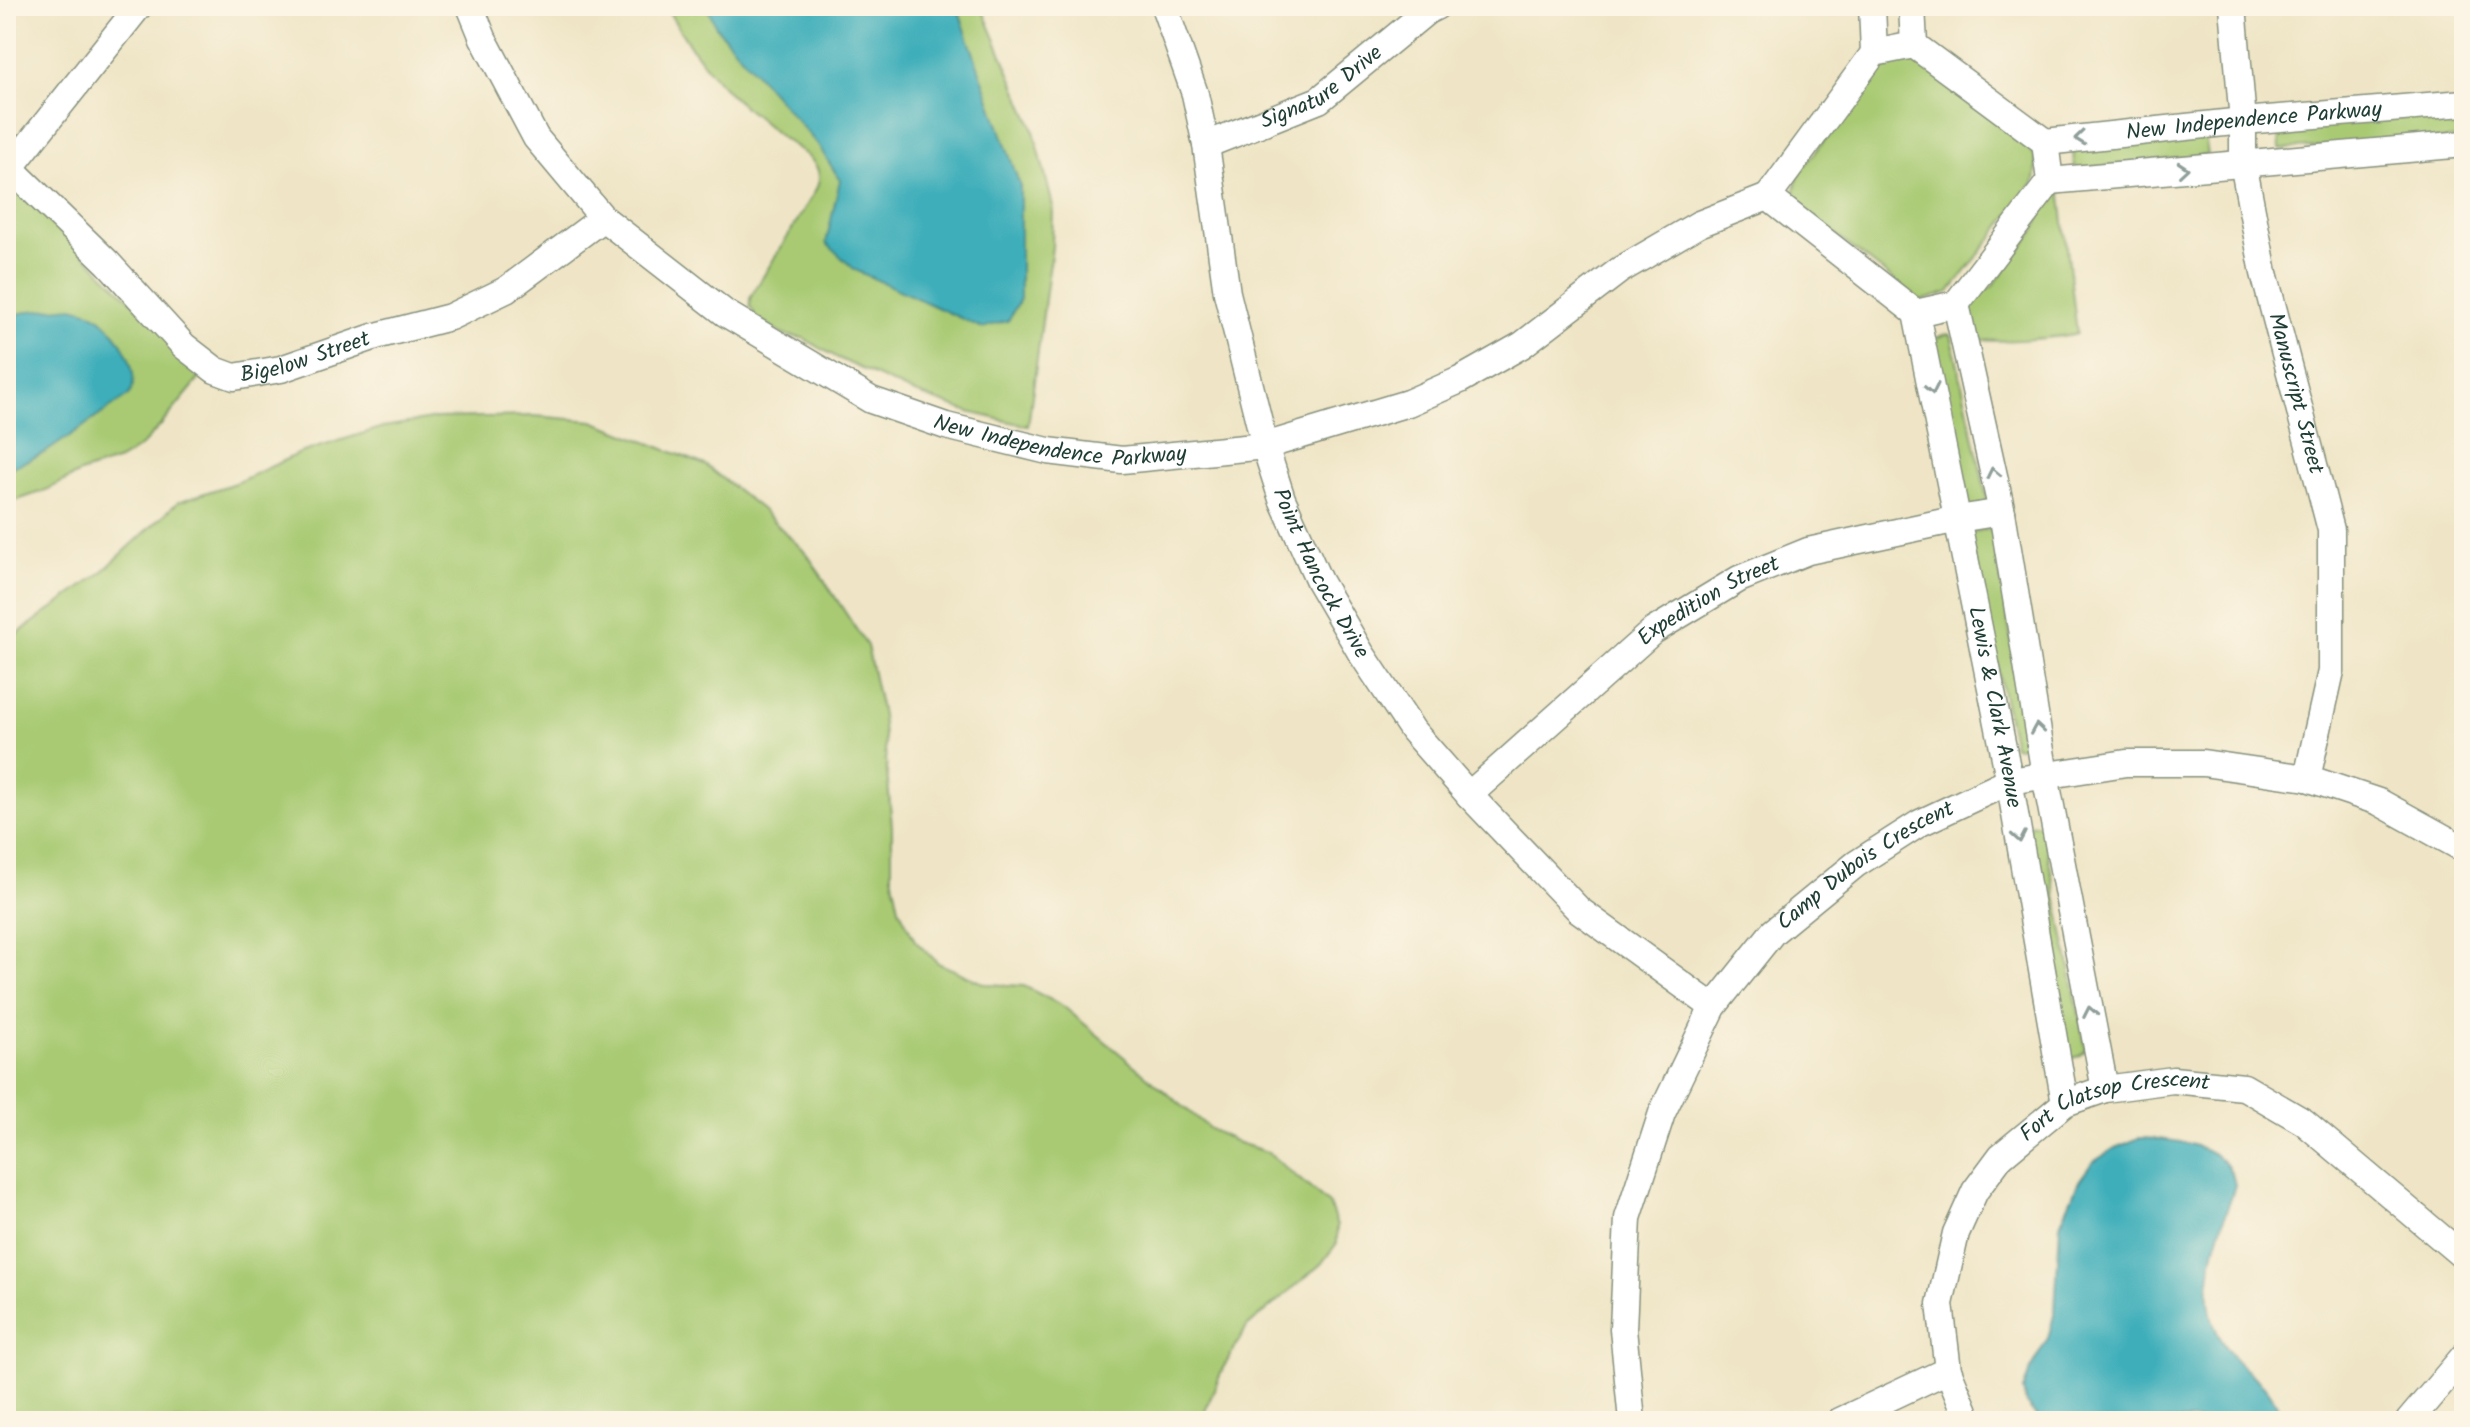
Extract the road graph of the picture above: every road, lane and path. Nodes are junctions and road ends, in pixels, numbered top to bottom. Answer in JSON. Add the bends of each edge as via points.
{"nodes":[{"id":1,"x":139,"y":6,"type":"edge"},
{"id":2,"x":470,"y":6,"type":"edge"},
{"id":3,"x":1164,"y":6,"type":"edge"},
{"id":4,"x":1872,"y":6,"type":"edge"},
{"id":5,"x":1912,"y":6,"type":"edge"},
{"id":6,"x":2233,"y":6,"type":"edge"},
{"id":7,"x":1432,"y":8,"type":"edge"},
{"id":8,"x":1914,"y":45,"type":"junction"},
{"id":9,"x":1874,"y":53,"type":"junction"},
{"id":10,"x":2464,"y":103,"type":"edge"},
{"id":11,"x":2243,"y":121,"type":"junction"},
{"id":12,"x":2045,"y":142,"type":"junction"},
{"id":13,"x":2464,"y":144,"type":"edge"},
{"id":14,"x":1206,"y":145,"type":"junction"},
{"id":15,"x":2243,"y":163,"type":"junction"},
{"id":16,"x":8,"y":165,"type":"edge"},
{"id":17,"x":2050,"y":181,"type":"junction"},
{"id":18,"x":1768,"y":197,"type":"junction"},
{"id":19,"x":603,"y":218,"type":"junction"},
{"id":20,"x":1956,"y":304,"type":"junction"},
{"id":21,"x":1916,"y":313,"type":"junction"},
{"id":22,"x":1265,"y":446,"type":"junction"},
{"id":23,"x":2002,"y":512,"type":"junction"},
{"id":24,"x":1958,"y":519,"type":"junction"},
{"id":25,"x":2045,"y":775,"type":"junction"},
{"id":26,"x":2307,"y":778,"type":"junction"},
{"id":27,"x":2010,"y":781,"type":"junction"},
{"id":28,"x":1469,"y":795,"type":"junction"},
{"id":29,"x":2464,"y":849,"type":"edge"},
{"id":30,"x":1713,"y":1007,"type":"junction"},
{"id":31,"x":2105,"y":1089,"type":"junction"},
{"id":32,"x":2065,"y":1103,"type":"junction"},
{"id":33,"x":2464,"y":1257,"type":"edge"},
{"id":34,"x":2464,"y":1356,"type":"edge"},
{"id":35,"x":1948,"y":1370,"type":"junction"},
{"id":36,"x":1632,"y":1421,"type":"edge"},
{"id":37,"x":1840,"y":1421,"type":"edge"},
{"id":38,"x":1969,"y":1421,"type":"edge"},
{"id":39,"x":2409,"y":1421,"type":"edge"}],
"edges":[{"from":1,"to":16,"type":"street"},
{"from":2,"to":19,"type":"street","name":"New Independence Parkway","via":[[536,138]]},
{"from":3,"to":14,"type":"street","name":"Point Hancock Drive","via":[[1195,94]]},
{"from":4,"to":9,"type":"street"},
{"from":5,"to":8,"type":"street"},
{"from":6,"to":11,"type":"street","name":"Manuscript Street"},
{"from":7,"to":14,"type":"street","name":"Signature Drive","via":[[1319,100]]},
{"from":8,"to":9,"type":"street"},
{"from":8,"to":12,"type":"street"},
{"from":9,"to":18,"type":"street"},
{"from":10,"to":11,"type":"street","name":"New Independence Parkway"},
{"from":11,"to":12,"type":"street","name":"New Independence Parkway","one_way":true},
{"from":11,"to":15,"type":"street","name":"Manuscript Street"},
{"from":12,"to":17,"type":"street"},
{"from":13,"to":15,"type":"street","name":"New Independence Parkway"},
{"from":14,"to":22,"type":"street","name":"Point Hancock Drive","via":[[1227,293]]},
{"from":17,"to":15,"type":"street","name":"New Independence Parkway","one_way":true},
{"from":15,"to":26,"type":"street","name":"Manuscript Street","via":[[2264,273],[2331,530],[2331,671]]},
{"from":16,"to":19,"type":"street","name":"Bigelow Street","via":[[184,346],[215,370],[234,377],[281,369],[450,317],[506,290]]},
{"from":17,"to":20,"type":"street"},
{"from":18,"to":21,"type":"street"},
{"from":18,"to":22,"type":"street","name":"New Independence Parkway","via":[[1699,224],[1620,270],[1522,345],[1460,380],[1408,403]]},
{"from":19,"to":22,"type":"street","name":"New Independence Parkway","via":[[725,313],[871,400],[946,426],[1048,451],[1122,460]]},
{"from":20,"to":21,"type":"street"},
{"from":23,"to":20,"type":"street","name":"Lewis & Clark Avenue","one_way":true},
{"from":21,"to":24,"type":"street","name":"Lewis & Clark Avenue","one_way":true},
{"from":22,"to":28,"type":"street","name":"Point Hancock Drive","via":[[1319,581],[1361,653],[1413,731]]},
{"from":23,"to":24,"type":"street","name":"Expedition Street"},
{"from":25,"to":23,"type":"street","name":"Lewis & Clark Avenue","one_way":true},
{"from":24,"to":27,"type":"street","name":"Lewis & Clark Avenue"},
{"from":24,"to":28,"type":"street","name":"Expedition Street","via":[[1808,551],[1739,579],[1653,631]]},
{"from":25,"to":26,"type":"street","name":"Camp Dubois Crescent","via":[[2126,763],[2203,763]]},
{"from":25,"to":27,"type":"street","name":"Camp Dubois Crescent"},
{"from":31,"to":25,"type":"street","name":"Lewis & Clark Avenue","one_way":true},
{"from":26,"to":29,"type":"street","name":"Camp Dubois Crescent","via":[[2379,802]]},
{"from":27,"to":30,"type":"street","name":"Camp Dubois Crescent","via":[[1920,823],[1856,864],[1773,932]]},
{"from":27,"to":32,"type":"street","name":"Lewis & Clark Avenue","one_way":true},
{"from":28,"to":30,"type":"street","name":"Point Hancock Drive","via":[[1579,910]]},
{"from":30,"to":36,"type":"street","name":"Camp Dubois Crescent","via":[[1662,1113],[1628,1218],[1623,1329]]},
{"from":31,"to":32,"type":"street","name":"Fort Clatsop Crescent"},
{"from":31,"to":33,"type":"street","name":"Fort Clatsop Crescent","via":[[2173,1080],[2244,1087],[2304,1122]]},
{"from":32,"to":35,"type":"street","name":"Fort Clatsop Crescent","via":[[2001,1156],[1975,1191],[1956,1233],[1940,1304]]},
{"from":34,"to":39,"type":"street"},
{"from":35,"to":37,"type":"street"},
{"from":35,"to":38,"type":"street","name":"Fort Clatsop Crescent"}]}
